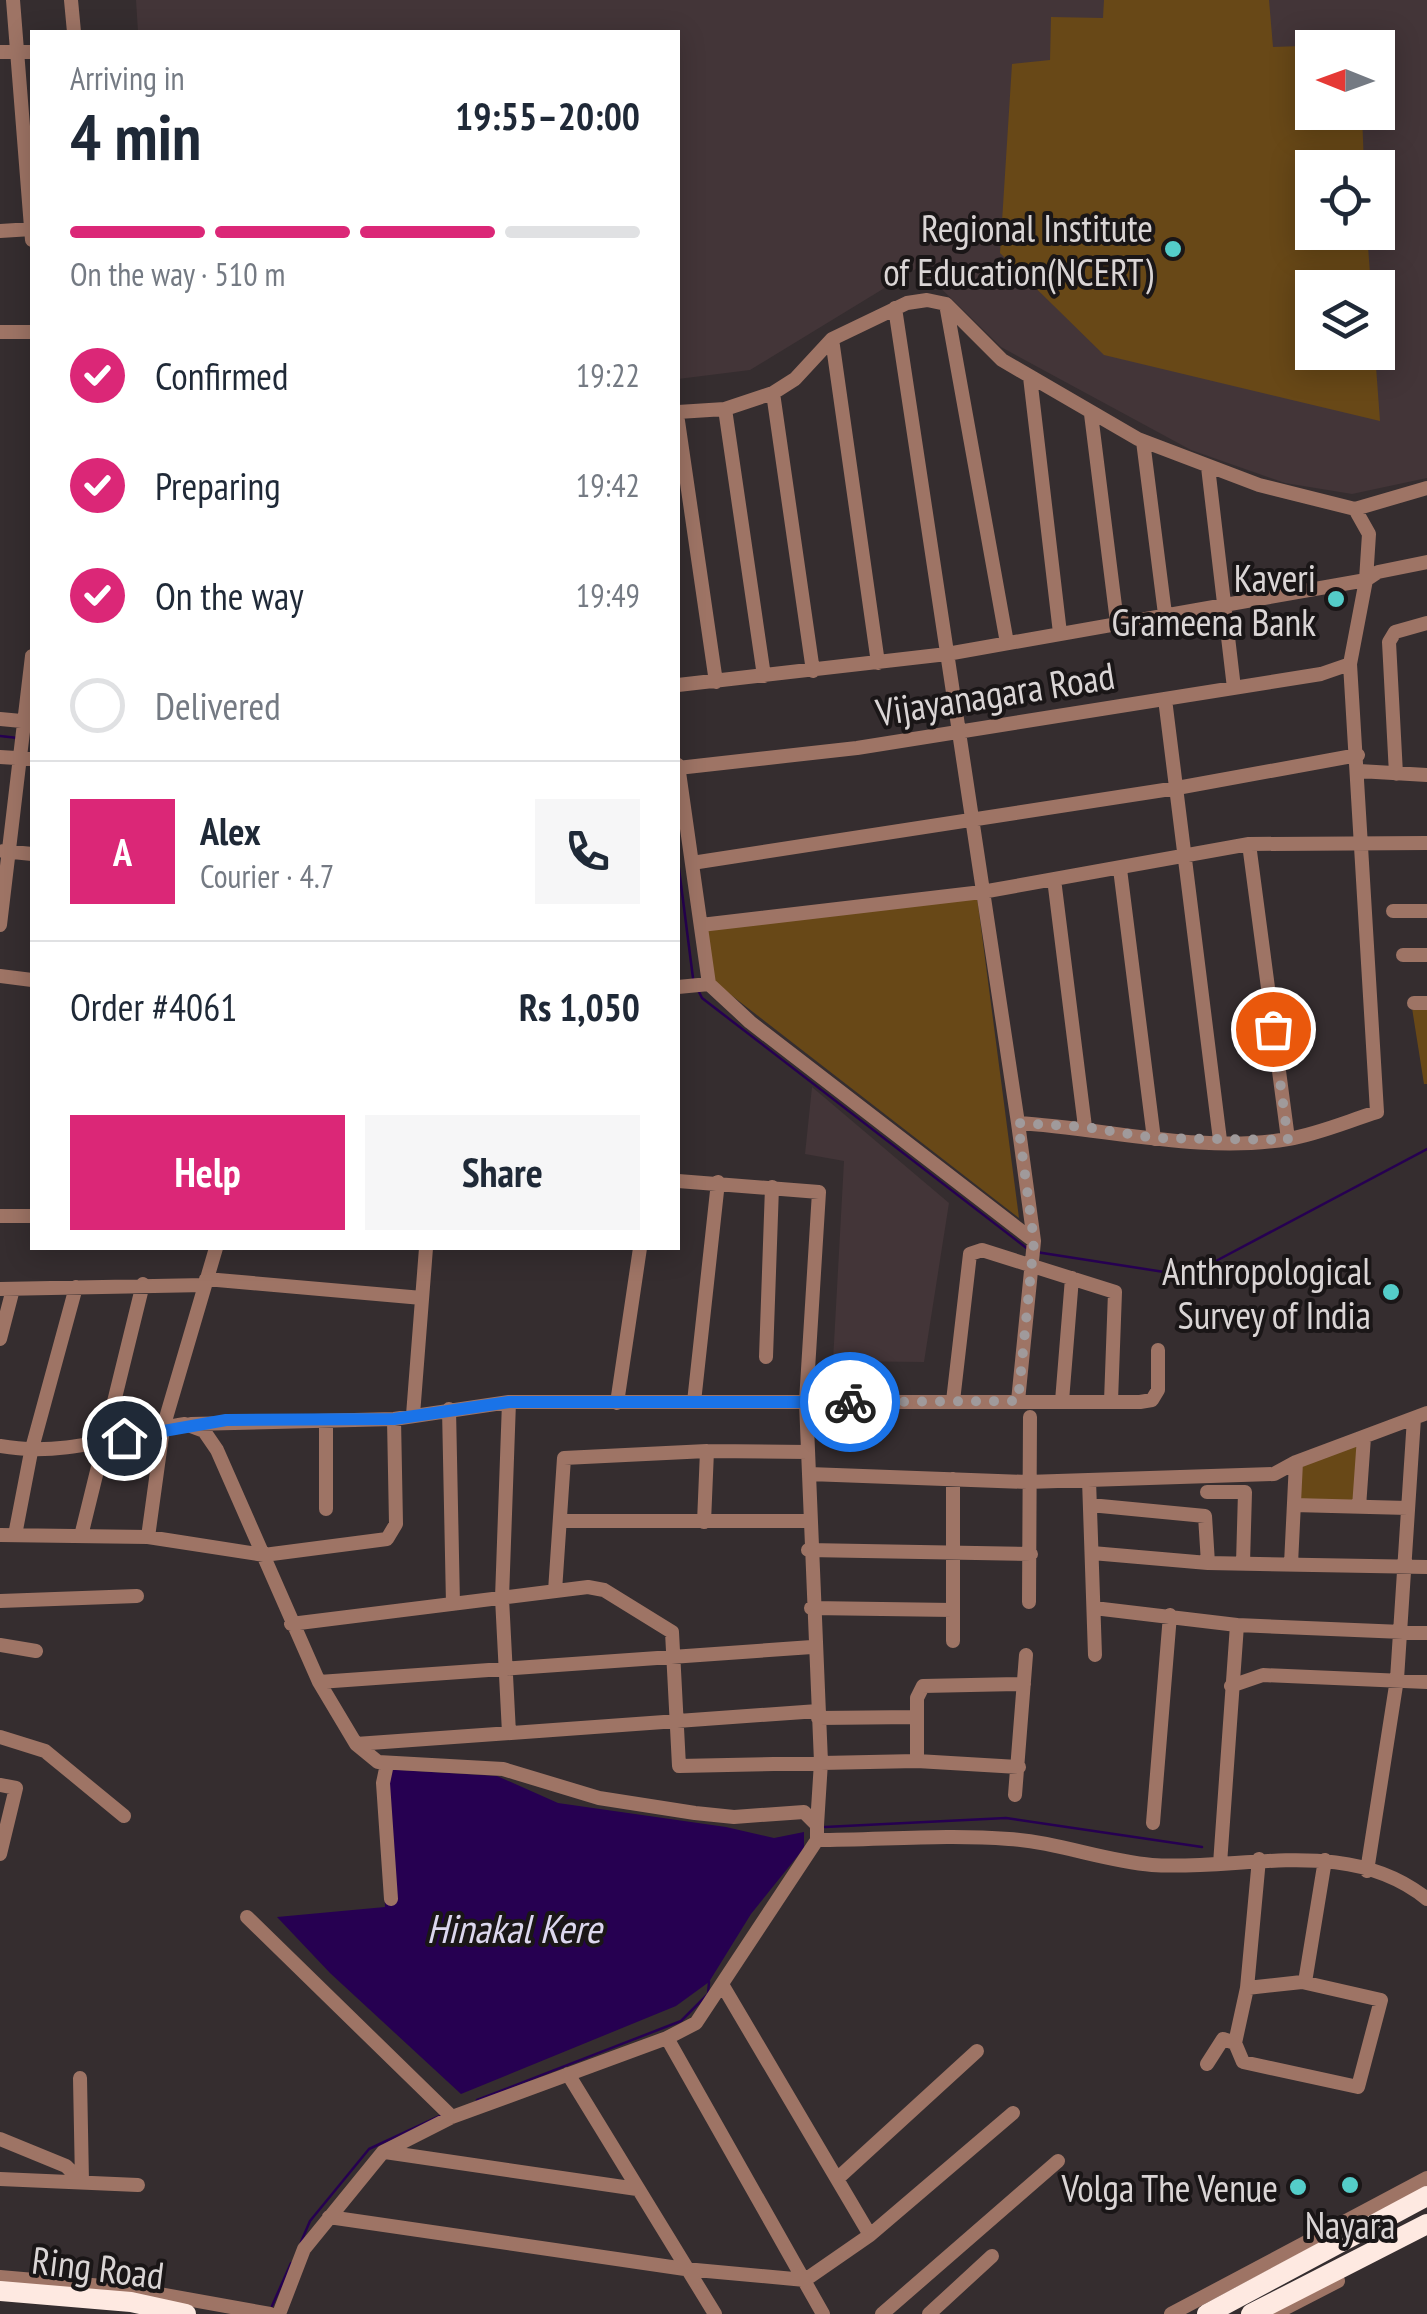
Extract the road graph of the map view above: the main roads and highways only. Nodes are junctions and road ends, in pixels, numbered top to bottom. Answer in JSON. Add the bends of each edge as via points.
{"nodes":[{"id":1,"x":1427,"y":2196,"type":"edge"},
{"id":2,"x":1427,"y":2224,"type":"edge"},
{"id":3,"x":0,"y":2292,"type":"edge"},
{"id":4,"x":186,"y":2314,"type":"edge"},
{"id":5,"x":1207,"y":2314,"type":"edge"},
{"id":6,"x":1251,"y":2314,"type":"edge"}],
"edges":[{"from":1,"to":5,"type":"highway"},
{"from":2,"to":6,"type":"highway"},
{"from":3,"to":4,"type":"highway","name":"Ring Road","via":[[130,2302]]}]}
